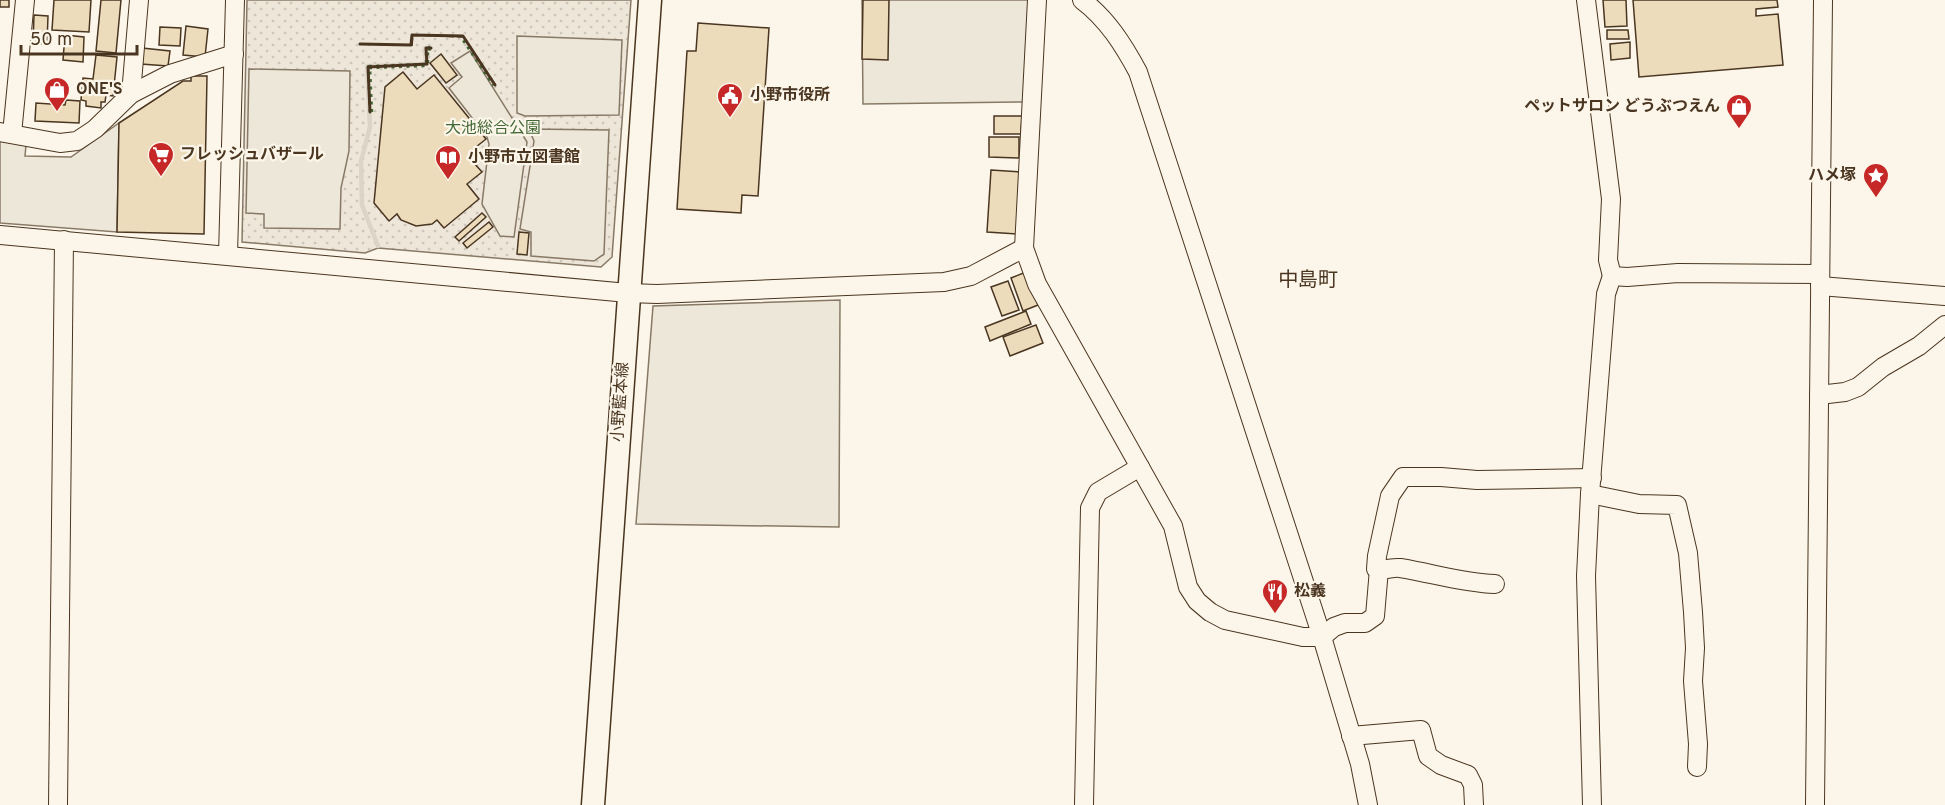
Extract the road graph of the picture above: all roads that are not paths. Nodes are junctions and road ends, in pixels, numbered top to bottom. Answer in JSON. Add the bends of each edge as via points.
{"nodes":[{"id":1,"x":26,"y":0,"type":"edge"},
{"id":2,"x":139,"y":0,"type":"edge"},
{"id":3,"x":235,"y":0,"type":"edge"},
{"id":4,"x":650,"y":0,"type":"edge"},
{"id":5,"x":1037,"y":0,"type":"edge"},
{"id":6,"x":1082,"y":0,"type":"edge"},
{"id":7,"x":1586,"y":0,"type":"edge"},
{"id":8,"x":1823,"y":0,"type":"edge"},
{"id":9,"x":234,"y":54,"type":"junction"},
{"id":10,"x":131,"y":94,"type":"junction"},
{"id":11,"x":6,"y":133,"type":"edge"},
{"id":12,"x":0,"y":235,"type":"edge"},
{"id":13,"x":64,"y":240,"type":"junction"},
{"id":14,"x":1024,"y":248,"type":"junction"},
{"id":15,"x":228,"y":255,"type":"junction"},
{"id":16,"x":1612,"y":276,"type":"junction"},
{"id":17,"x":1820,"y":280,"type":"junction"},
{"id":18,"x":628,"y":293,"type":"junction"},
{"id":19,"x":1945,"y":296,"type":"edge"},
{"id":20,"x":1945,"y":325,"type":"edge"},
{"id":21,"x":1819,"y":395,"type":"junction"},
{"id":22,"x":1140,"y":467,"type":"junction"},
{"id":23,"x":1591,"y":486,"type":"junction"},
{"id":24,"x":1379,"y":569,"type":"junction"},
{"id":25,"x":1495,"y":584,"type":"dead end"},
{"id":26,"x":1322,"y":637,"type":"junction"},
{"id":27,"x":1351,"y":736,"type":"junction"},
{"id":28,"x":1697,"y":767,"type":"dead end"},
{"id":29,"x":58,"y":805,"type":"edge"},
{"id":30,"x":592,"y":805,"type":"edge"},
{"id":31,"x":1084,"y":805,"type":"edge"},
{"id":32,"x":1368,"y":805,"type":"edge"},
{"id":33,"x":1474,"y":805,"type":"edge"},
{"id":34,"x":1592,"y":805,"type":"edge"},
{"id":35,"x":1815,"y":805,"type":"edge"}],
"edges":[{"from":1,"to":11,"type":"street"},
{"from":2,"to":10,"type":"street"},
{"from":3,"to":9,"type":"street"},
{"from":4,"to":18,"type":"main road","name":"小野藍本線"},
{"from":5,"to":14,"type":"street"},
{"from":6,"to":26,"type":"street","via":[[1120,40],[1137,72]]},
{"from":7,"to":16,"type":"street","via":[[1611,199],[1608,260]]},
{"from":8,"to":17,"type":"street"},
{"from":9,"to":10,"type":"street","via":[[170,74]]},
{"from":9,"to":15,"type":"street"},
{"from":10,"to":11,"type":"street","via":[[78,141],[60,144]]},
{"from":12,"to":13,"type":"street"},
{"from":13,"to":15,"type":"street"},
{"from":13,"to":29,"type":"street"},
{"from":14,"to":18,"type":"street","via":[[971,276],[944,282]]},
{"from":14,"to":22,"type":"street","via":[[1037,284]]},
{"from":15,"to":18,"type":"street"},
{"from":16,"to":17,"type":"street","via":[[1678,273]]},
{"from":16,"to":23,"type":"street","via":[[1606,294]]},
{"from":17,"to":19,"type":"street"},
{"from":17,"to":21,"type":"street"},
{"from":18,"to":30,"type":"main road","name":"小野藍本線"},
{"from":20,"to":21,"type":"street","via":[[1858,387]]},
{"from":21,"to":35,"type":"street"},
{"from":22,"to":26,"type":"street","via":[[1173,526],[1188,587],[1197,601],[1225,620],[1303,637]]},
{"from":22,"to":31,"type":"street","via":[[1098,492],[1089,508]]},
{"from":23,"to":24,"type":"street","via":[[1403,477],[1390,496],[1377,556]]},
{"from":23,"to":28,"type":"street","via":[[1639,504],[1677,505],[1688,553],[1693,612]]},
{"from":23,"to":34,"type":"street","via":[[1586,576]]},
{"from":24,"to":25,"type":"street","via":[[1396,567]]},
{"from":24,"to":26,"type":"street","via":[[1375,616],[1365,623],[1334,627]]},
{"from":26,"to":27,"type":"street"},
{"from":27,"to":32,"type":"street"},
{"from":27,"to":33,"type":"street","via":[[1421,730],[1428,756],[1468,775]]}]}
